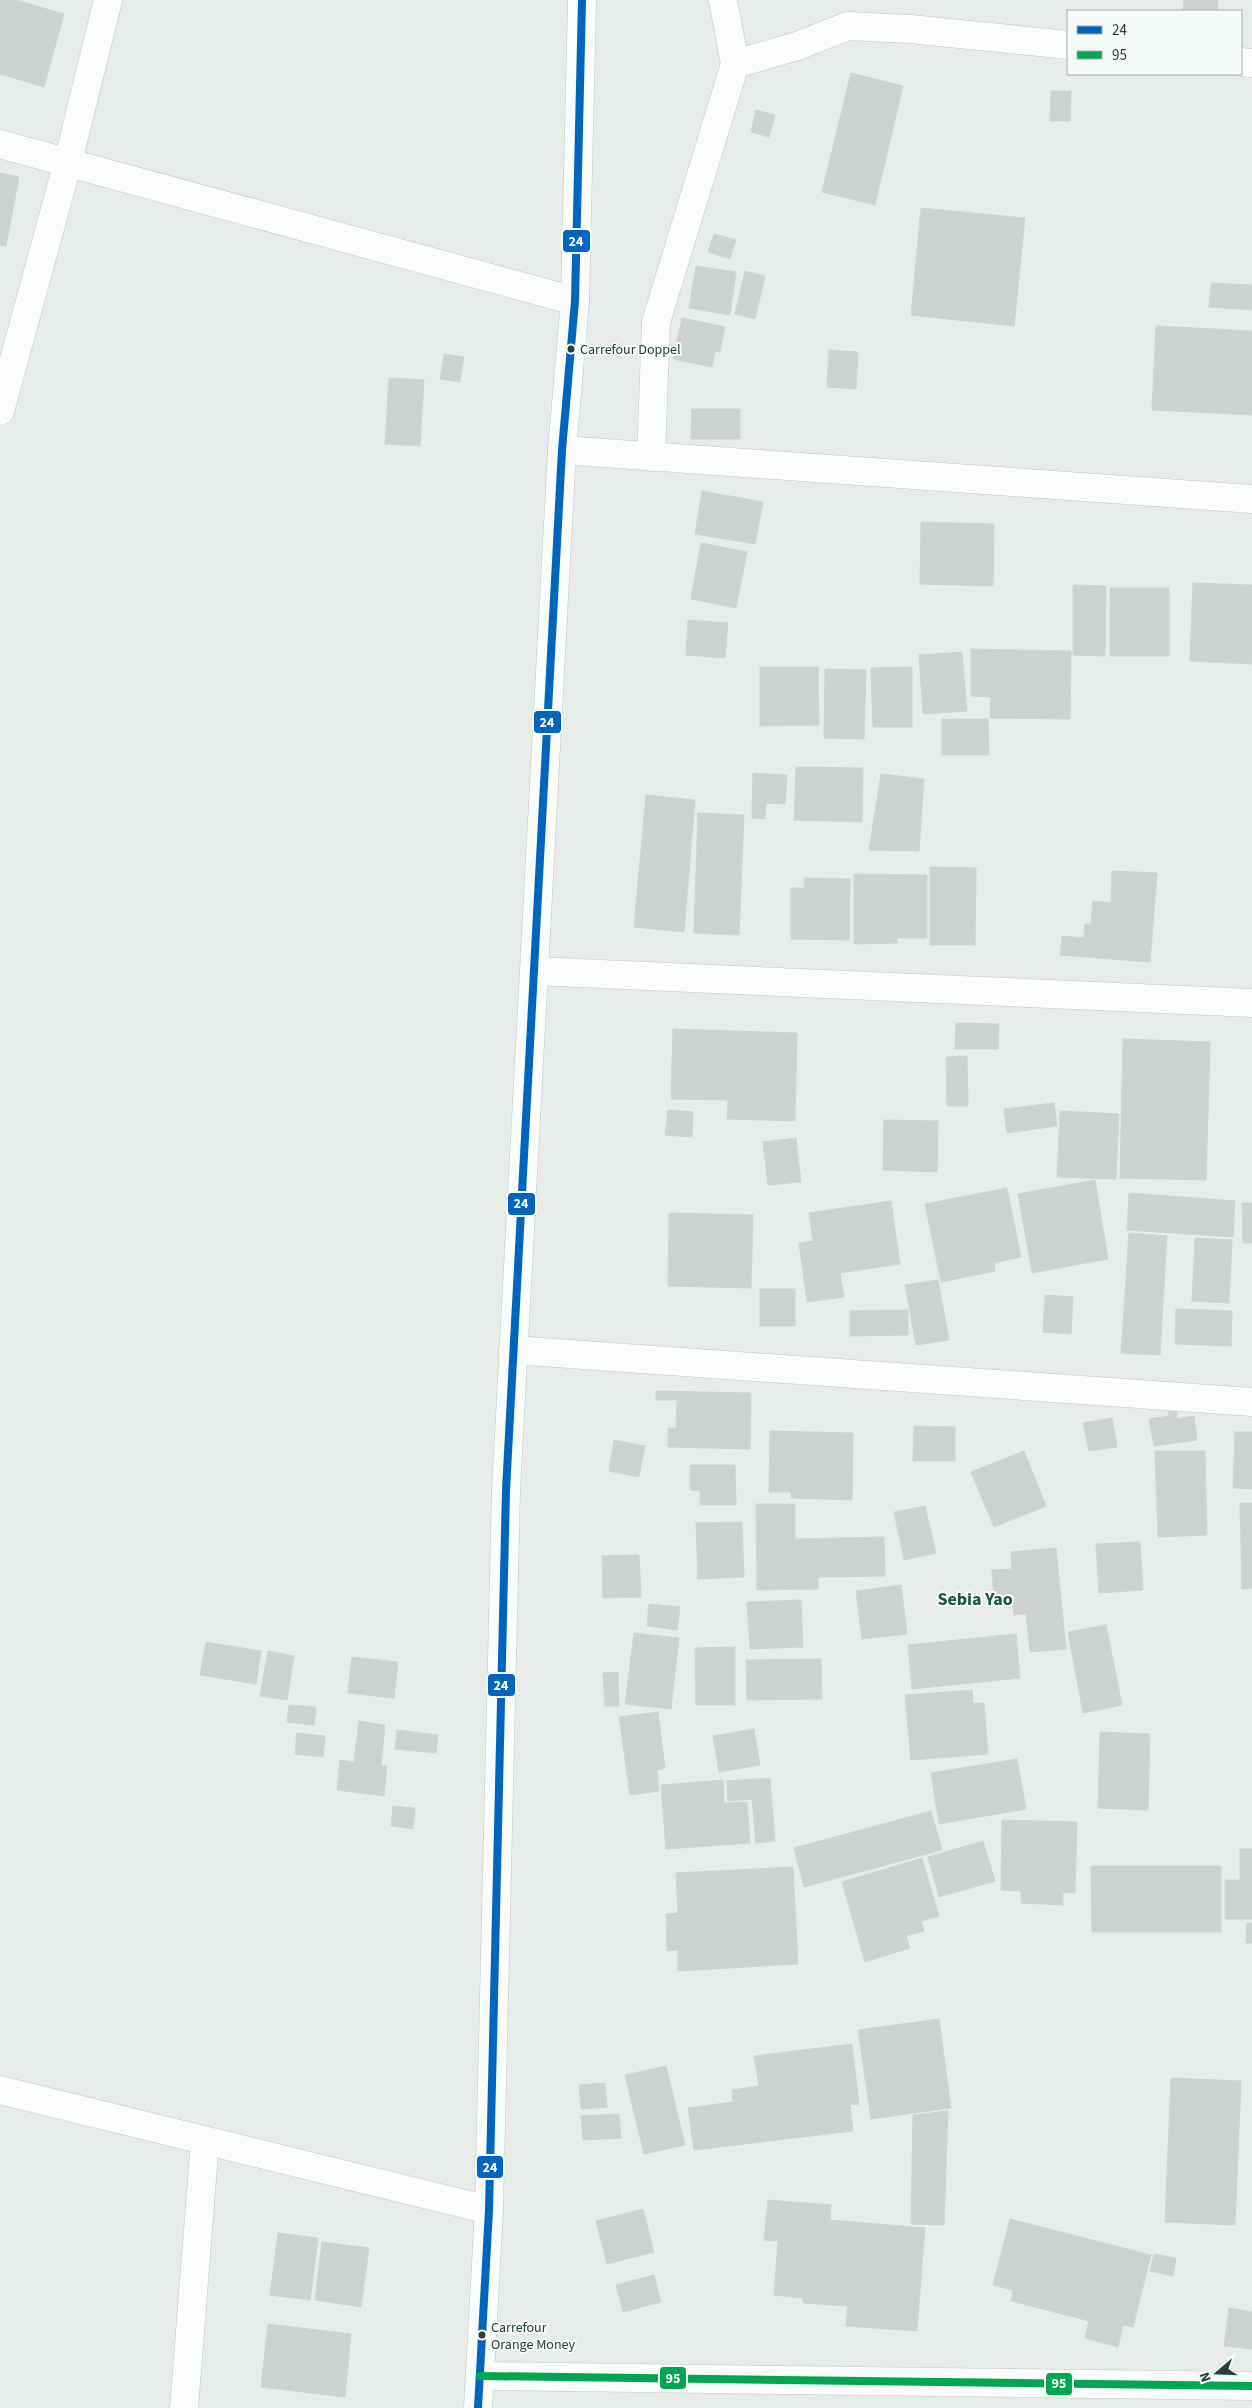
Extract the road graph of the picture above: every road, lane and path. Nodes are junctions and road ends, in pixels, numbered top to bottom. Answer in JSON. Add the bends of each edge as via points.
{"nodes":[{"id":1,"x":108,"y":0,"type":"edge"},
{"id":2,"x":582,"y":0,"type":"edge"},
{"id":3,"x":723,"y":0,"type":"edge"},
{"id":4,"x":1067,"y":45,"type":"edge"},
{"id":5,"x":735,"y":64,"type":"junction"},
{"id":6,"x":0,"y":144,"type":"edge"},
{"id":7,"x":68,"y":162,"type":"junction"},
{"id":8,"x":575,"y":302,"type":"junction"},
{"id":9,"x":0,"y":411,"type":"edge"},
{"id":10,"x":562,"y":450,"type":"junction"},
{"id":11,"x":652,"y":457,"type":"junction"},
{"id":12,"x":1252,"y":499,"type":"edge"},
{"id":13,"x":534,"y":972,"type":"junction"},
{"id":14,"x":1252,"y":1002,"type":"edge"},
{"id":15,"x":513,"y":1350,"type":"junction"},
{"id":16,"x":1252,"y":1402,"type":"edge"},
{"id":17,"x":0,"y":2090,"type":"edge"},
{"id":18,"x":205,"y":2141,"type":"junction"},
{"id":19,"x":489,"y":2210,"type":"junction"},
{"id":20,"x":480,"y":2376,"type":"junction"},
{"id":21,"x":1252,"y":2386,"type":"edge"},
{"id":22,"x":184,"y":2408,"type":"edge"},
{"id":23,"x":478,"y":2408,"type":"edge"}],
"edges":[{"from":1,"to":7,"type":"street"},
{"from":2,"to":8,"type":"street"},
{"from":3,"to":5,"type":"street"},
{"from":4,"to":5,"type":"street","via":[[848,26],[797,46]]},
{"from":5,"to":11,"type":"street","via":[[656,322]]},
{"from":6,"to":7,"type":"street"},
{"from":7,"to":8,"type":"street"},
{"from":7,"to":9,"type":"street"},
{"from":8,"to":10,"type":"street"},
{"from":10,"to":11,"type":"street"},
{"from":10,"to":13,"type":"street"},
{"from":11,"to":12,"type":"street"},
{"from":13,"to":14,"type":"street"},
{"from":13,"to":15,"type":"street"},
{"from":15,"to":16,"type":"street"},
{"from":15,"to":19,"type":"street","via":[[506,1490]]},
{"from":17,"to":18,"type":"street"},
{"from":18,"to":19,"type":"street"},
{"from":18,"to":22,"type":"street"},
{"from":19,"to":20,"type":"street"},
{"from":20,"to":21,"type":"street"},
{"from":20,"to":23,"type":"street"}]}
